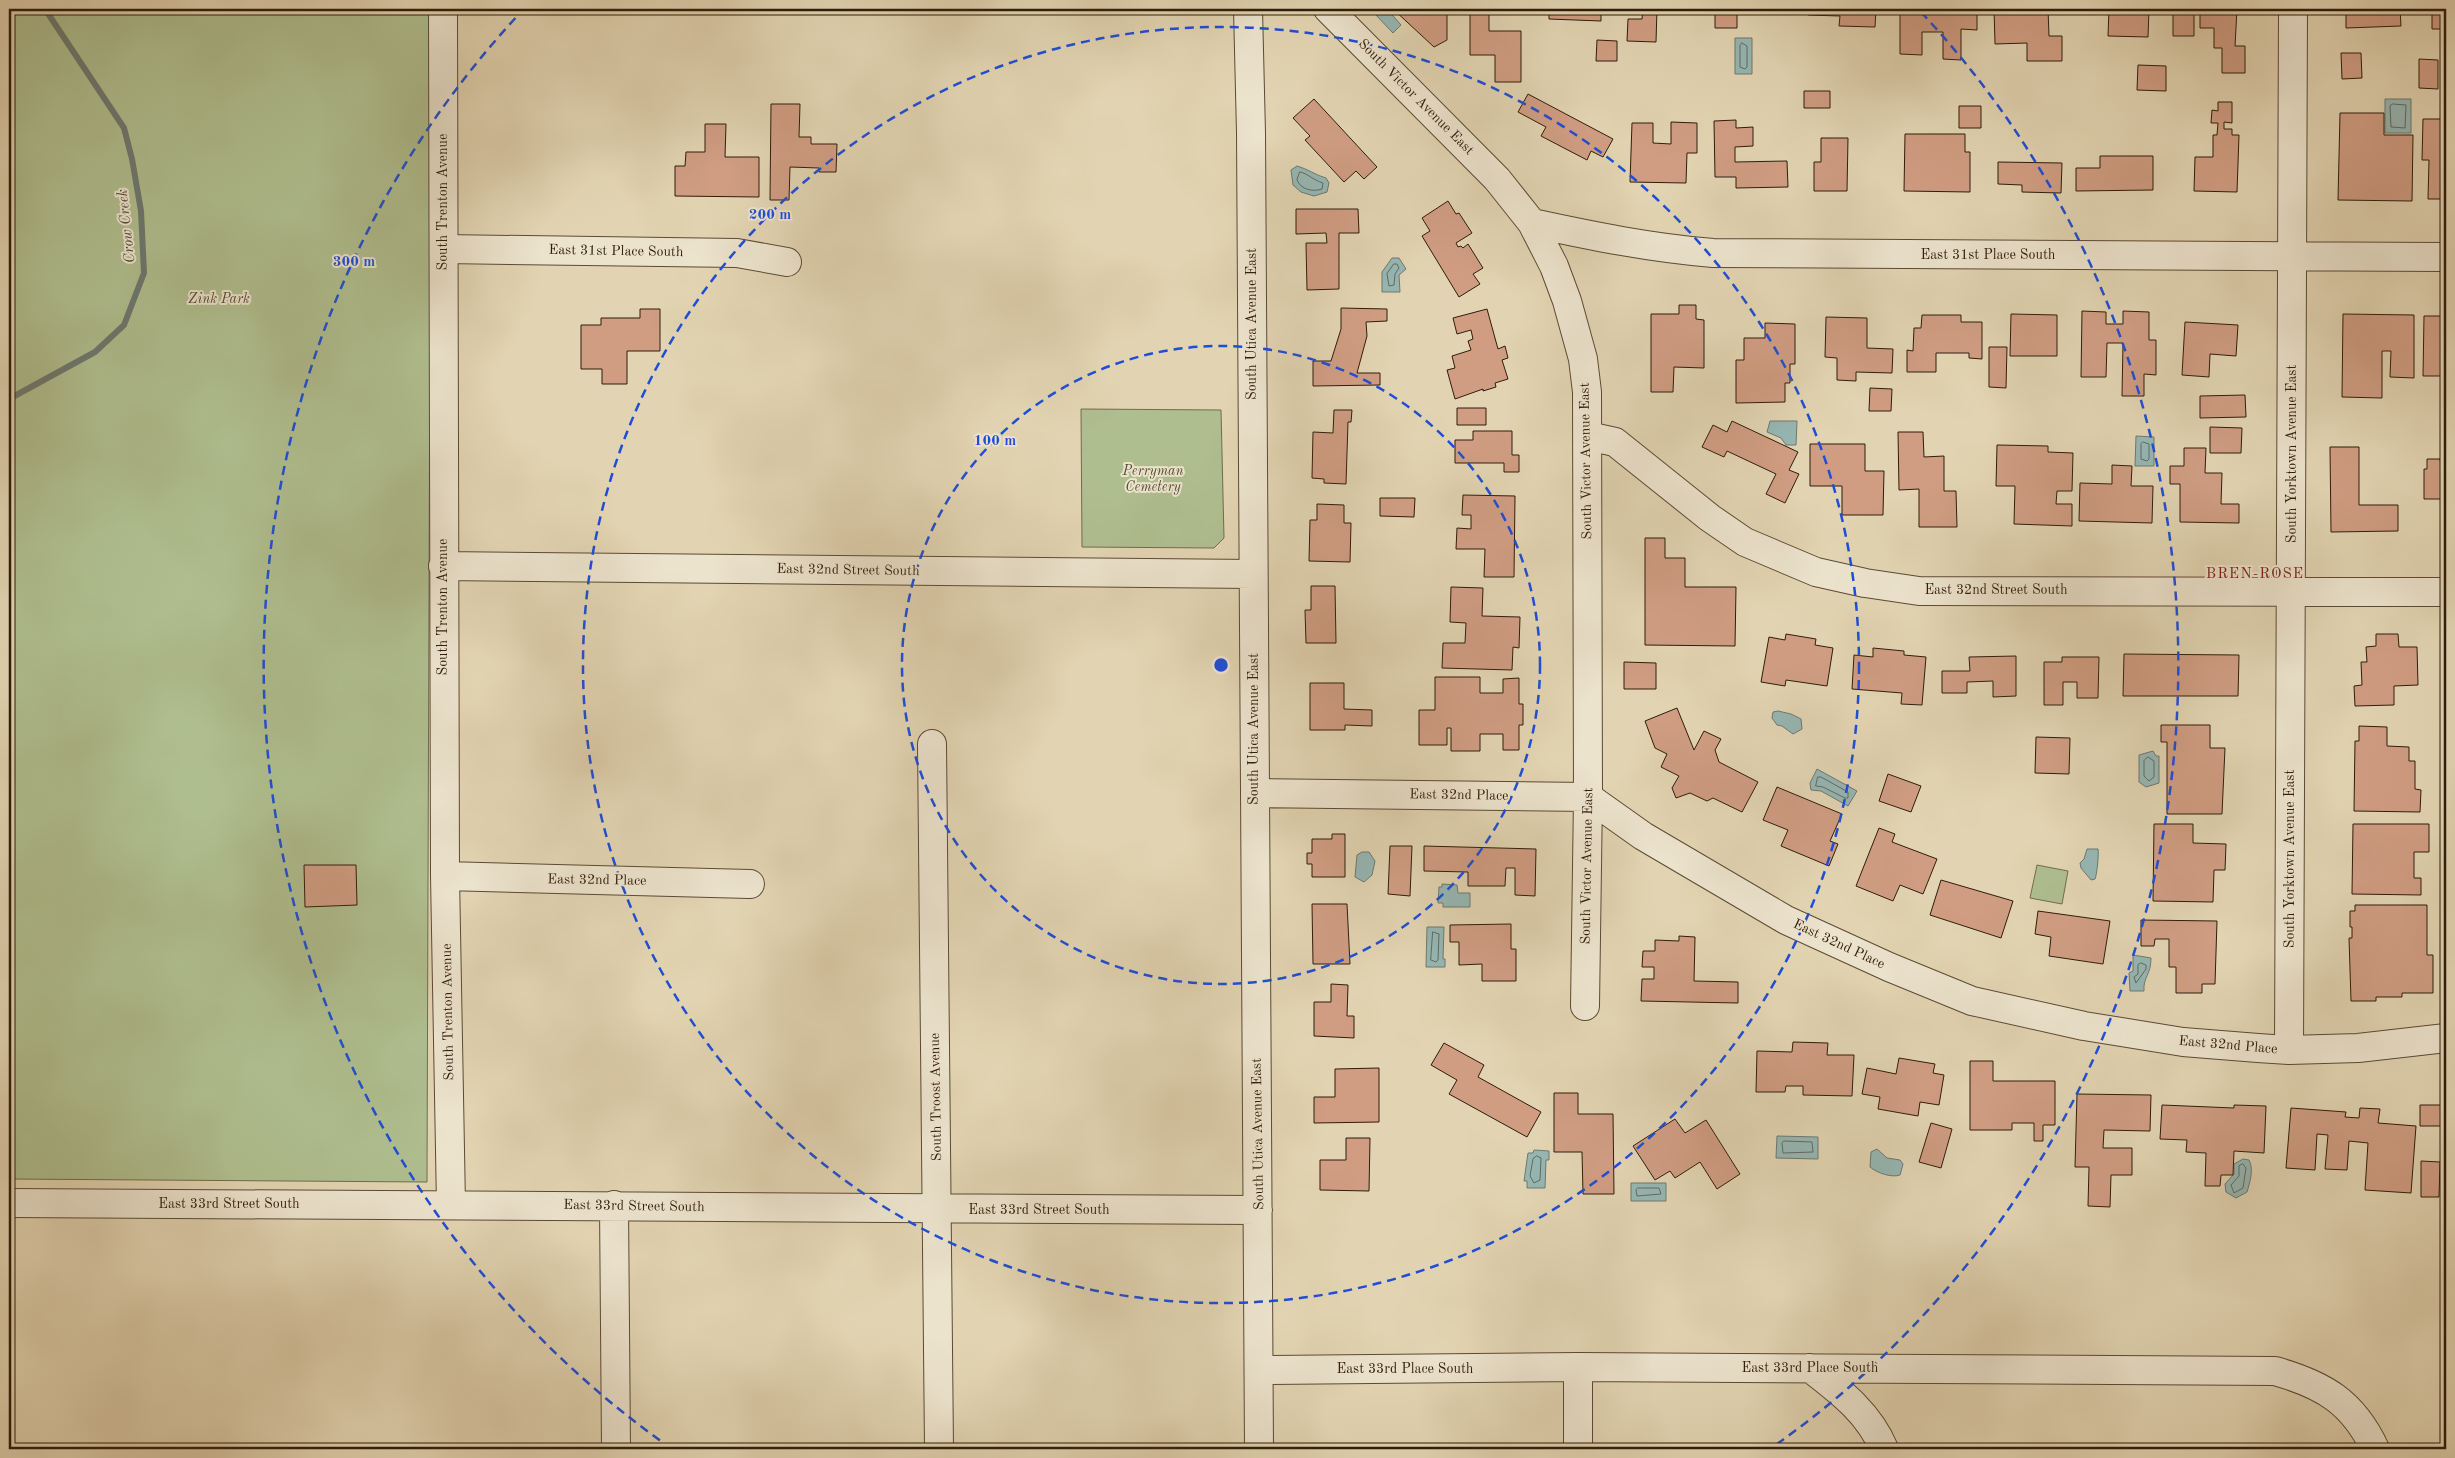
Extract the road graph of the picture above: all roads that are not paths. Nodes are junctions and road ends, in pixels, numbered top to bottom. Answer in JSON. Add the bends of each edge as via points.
{"nodes":[{"id":1,"x":443,"y":9,"type":"edge"},
{"id":2,"x":1248,"y":9,"type":"edge"},
{"id":3,"x":1328,"y":9,"type":"edge"},
{"id":4,"x":2293,"y":9,"type":"edge"},
{"id":5,"x":1532,"y":222,"type":"junction"},
{"id":6,"x":444,"y":249,"type":"junction"},
{"id":7,"x":2292,"y":256,"type":"junction"},
{"id":8,"x":2446,"y":257,"type":"edge"},
{"id":9,"x":787,"y":262,"type":"dead end"},
{"id":10,"x":1588,"y":436,"type":"junction"},
{"id":11,"x":443,"y":566,"type":"junction"},
{"id":12,"x":1253,"y":574,"type":"junction"},
{"id":13,"x":2292,"y":591,"type":"junction"},
{"id":14,"x":2446,"y":592,"type":"edge"},
{"id":15,"x":932,"y":744,"type":"dead end"},
{"id":16,"x":1255,"y":792,"type":"junction"},
{"id":17,"x":1588,"y":797,"type":"junction"},
{"id":18,"x":445,"y":876,"type":"junction"},
{"id":19,"x":750,"y":884,"type":"dead end"},
{"id":20,"x":1585,"y":1006,"type":"dead end"},
{"id":21,"x":2446,"y":1038,"type":"edge"},
{"id":22,"x":2289,"y":1050,"type":"junction"},
{"id":23,"x":9,"y":1202,"type":"edge"},
{"id":24,"x":451,"y":1205,"type":"junction"},
{"id":25,"x":614,"y":1205,"type":"junction"},
{"id":26,"x":937,"y":1209,"type":"junction"},
{"id":27,"x":1258,"y":1210,"type":"junction"},
{"id":28,"x":1578,"y":1368,"type":"junction"},
{"id":29,"x":1810,"y":1368,"type":"junction"},
{"id":30,"x":1259,"y":1370,"type":"junction"},
{"id":31,"x":616,"y":1449,"type":"edge"},
{"id":32,"x":939,"y":1449,"type":"edge"},
{"id":33,"x":1259,"y":1449,"type":"edge"},
{"id":34,"x":1578,"y":1449,"type":"edge"},
{"id":35,"x":1884,"y":1449,"type":"edge"},
{"id":36,"x":2375,"y":1449,"type":"edge"}],
"edges":[{"from":1,"to":6,"type":"street","name":"South Trenton Avenue"},
{"from":2,"to":12,"type":"street","name":"South Utica Avenue East"},
{"from":3,"to":5,"type":"street","name":"South Victor Avenue East","via":[[1497,179]]},
{"from":4,"to":7,"type":"street","name":"South Yorktown Avenue East"},
{"from":5,"to":7,"type":"street","name":"East 31st Place South","via":[[1614,241],[1713,253]]},
{"from":5,"to":10,"type":"street","name":"South Victor Avenue East","via":[[1554,266],[1576,330],[1587,392]]},
{"from":6,"to":9,"type":"street","name":"East 31st Place South","via":[[728,253]]},
{"from":6,"to":11,"type":"street","name":"South Trenton Avenue"},
{"from":7,"to":8,"type":"street","name":"East 31st Place South"},
{"from":7,"to":13,"type":"street","name":"South Yorktown Avenue East"},
{"from":10,"to":13,"type":"street","name":"East 32nd Street South","via":[[1615,442],[1745,542],[1816,572],[1865,583],[1919,591]]},
{"from":10,"to":17,"type":"street","name":"South Victor Avenue East"},
{"from":11,"to":12,"type":"street","name":"East 32nd Street South"},
{"from":11,"to":18,"type":"street","name":"South Trenton Avenue"},
{"from":12,"to":16,"type":"street","name":"South Utica Avenue East"},
{"from":13,"to":14,"type":"street","name":"East 32nd Street South"},
{"from":13,"to":22,"type":"street","name":"South Yorktown Avenue East"},
{"from":15,"to":26,"type":"street","name":"South Troost Avenue"},
{"from":16,"to":17,"type":"street","name":"East 32nd Place"},
{"from":16,"to":27,"type":"street","name":"South Utica Avenue East"},
{"from":17,"to":20,"type":"street","name":"South Victor Avenue East"},
{"from":17,"to":22,"type":"street","name":"East 32nd Place","via":[[1643,836],[1786,920],[1972,1001],[2063,1022],[2183,1042]]},
{"from":18,"to":19,"type":"street","name":"East 32nd Place"},
{"from":18,"to":24,"type":"street","name":"South Trenton Avenue"},
{"from":21,"to":22,"type":"street","name":"East 32nd Place","via":[[2358,1048]]},
{"from":23,"to":24,"type":"street","name":"East 33rd Street South"},
{"from":24,"to":25,"type":"street","name":"East 33rd Street South"},
{"from":25,"to":26,"type":"street","name":"East 33rd Street South"},
{"from":25,"to":31,"type":"street"},
{"from":26,"to":27,"type":"street","name":"East 33rd Street South"},
{"from":26,"to":32,"type":"street","name":"South Troost Avenue"},
{"from":27,"to":30,"type":"street","name":"South Utica Avenue East"},
{"from":28,"to":29,"type":"street","name":"East 33rd Place South"},
{"from":28,"to":30,"type":"street","name":"East 33rd Place South"},
{"from":28,"to":34,"type":"street"},
{"from":29,"to":35,"type":"street","via":[[1852,1400]]},
{"from":29,"to":36,"type":"street","name":"East 33rd Place South","via":[[2275,1371],[2325,1390],[2351,1410]]},
{"from":30,"to":33,"type":"street","name":"South Utica Avenue East"}]}
